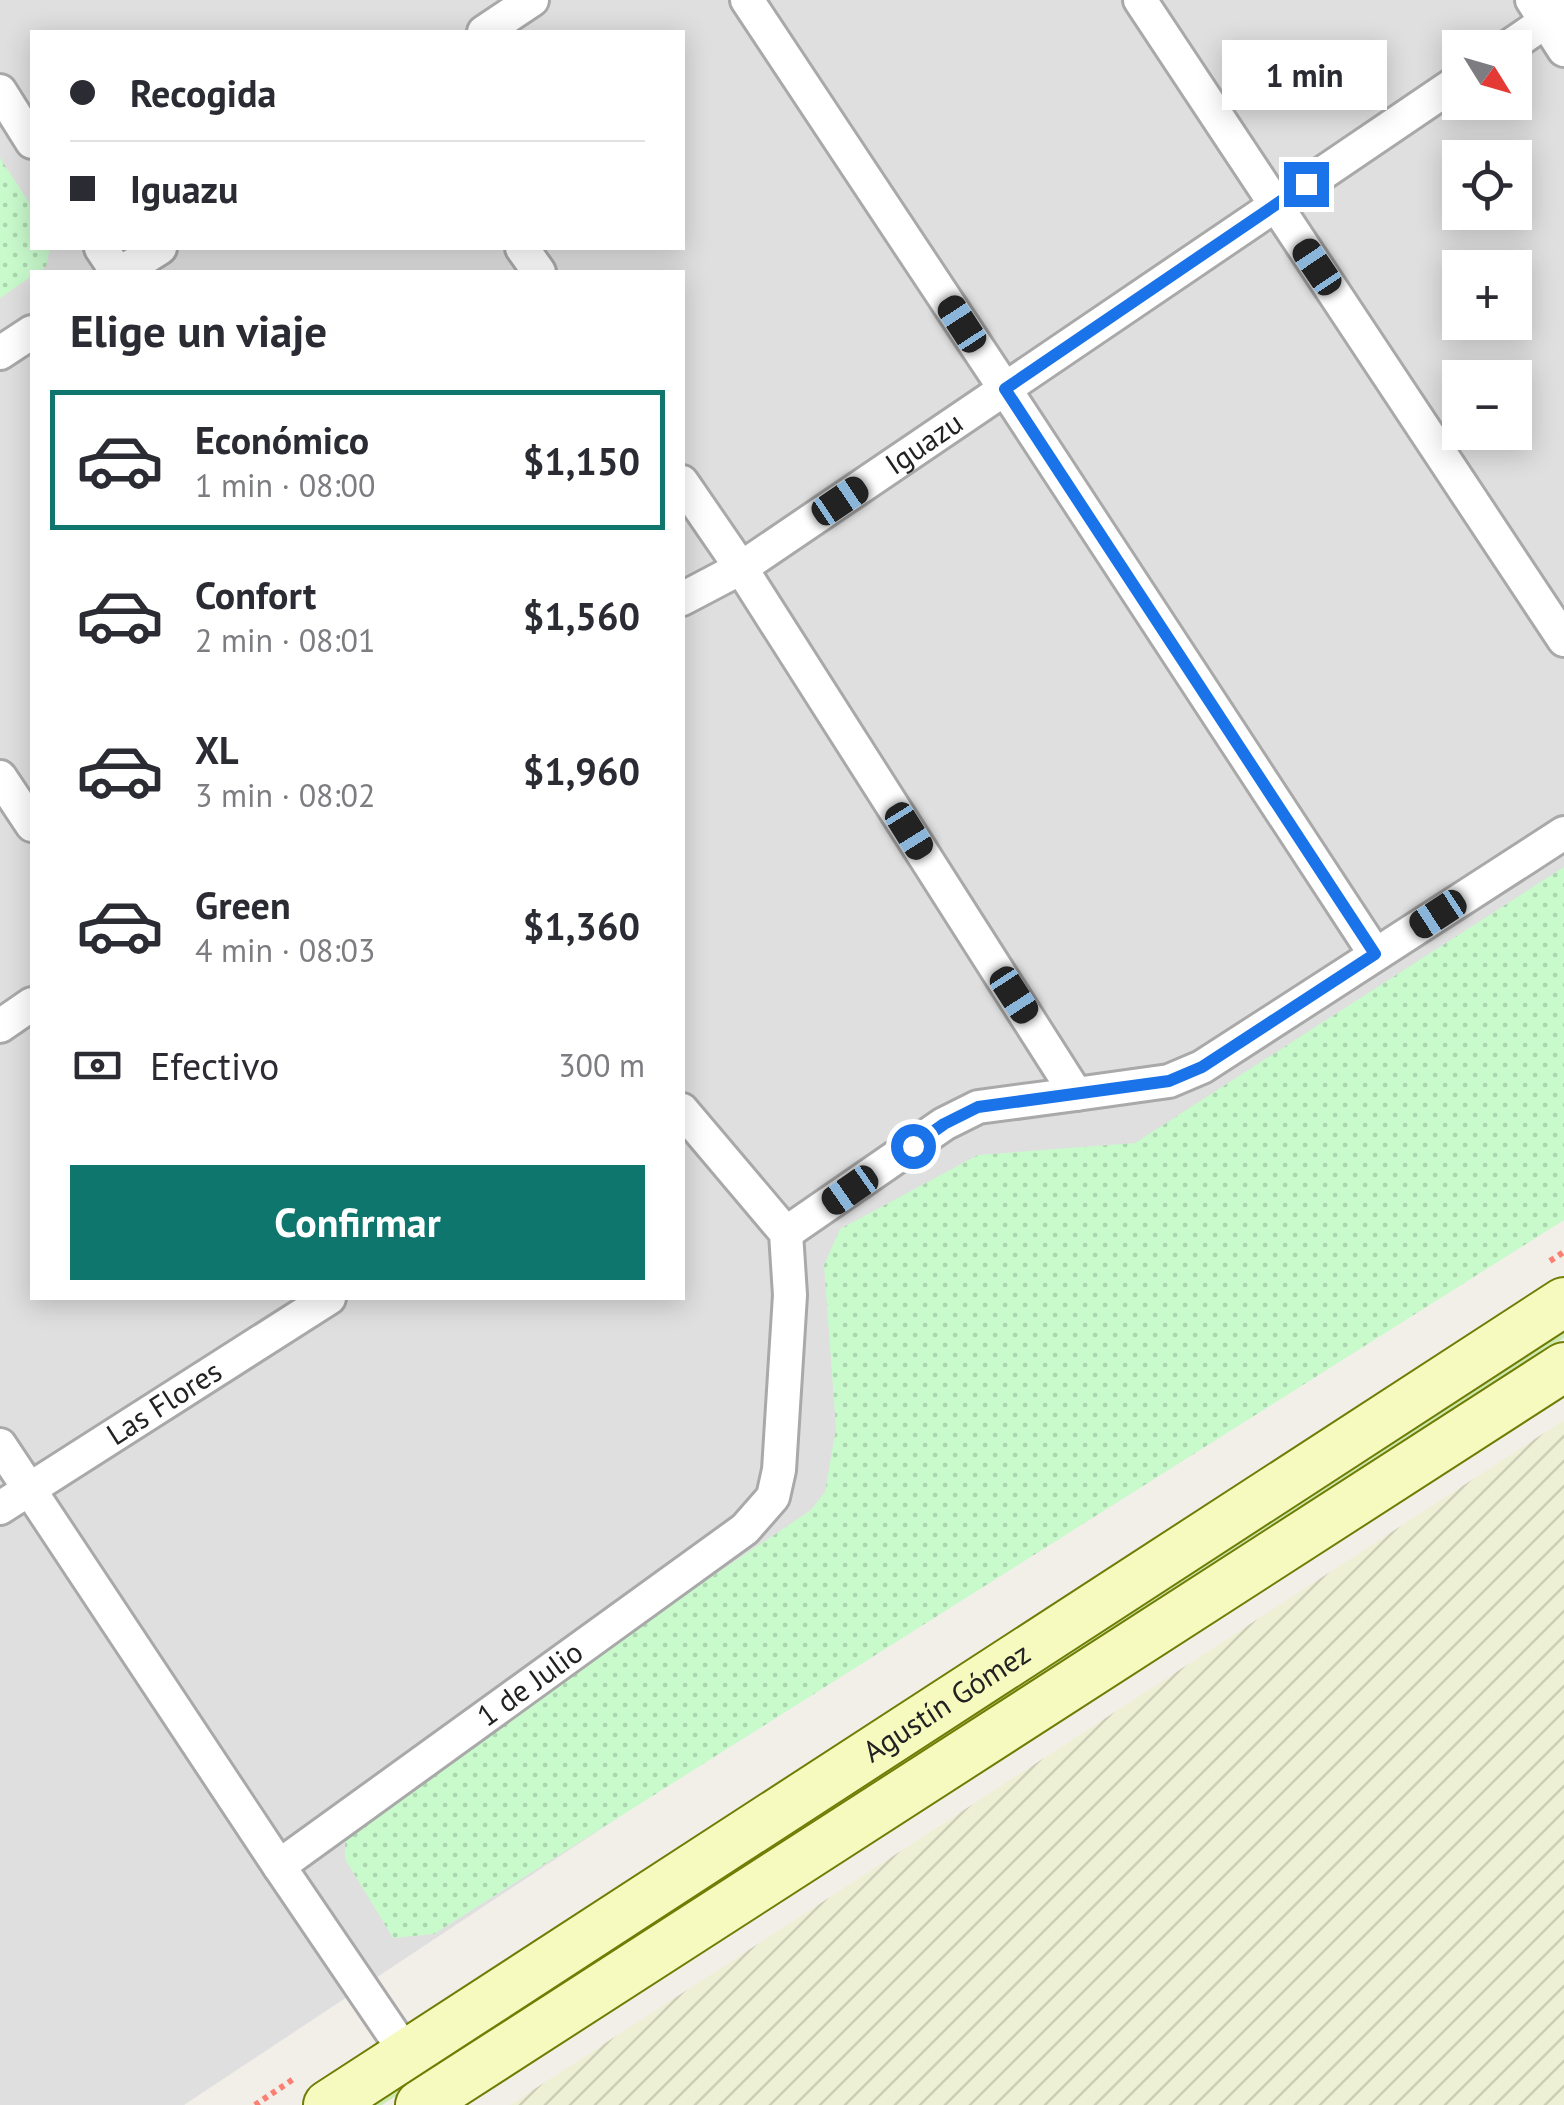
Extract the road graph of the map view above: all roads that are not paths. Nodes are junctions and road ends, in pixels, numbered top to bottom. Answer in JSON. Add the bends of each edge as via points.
{"nodes":[{"id":1,"x":532,"y":0,"type":"edge"},
{"id":2,"x":746,"y":0,"type":"edge"},
{"id":3,"x":1140,"y":0,"type":"edge"},
{"id":4,"x":1547,"y":10,"type":"edge"},
{"id":5,"x":487,"y":30,"type":"edge"},
{"id":6,"x":1526,"y":30,"type":"edge"},
{"id":7,"x":1564,"y":50,"type":"edge"},
{"id":8,"x":0,"y":91,"type":"edge"},
{"id":9,"x":1442,"y":92,"type":"edge"},
{"id":10,"x":30,"y":139,"type":"edge"},
{"id":11,"x":1276,"y":205,"type":"junction"},
{"id":12,"x":102,"y":250,"type":"edge"},
{"id":13,"x":157,"y":250,"type":"edge"},
{"id":14,"x":117,"y":270,"type":"edge"},
{"id":15,"x":122,"y":270,"type":"edge"},
{"id":16,"x":30,"y":333,"type":"edge"},
{"id":17,"x":0,"y":354,"type":"edge"},
{"id":18,"x":1005,"y":389,"type":"junction"},
{"id":19,"x":685,"y":486,"type":"edge"},
{"id":20,"x":741,"y":568,"type":"junction"},
{"id":21,"x":685,"y":597,"type":"edge"},
{"id":22,"x":1564,"y":640,"type":"edge"},
{"id":23,"x":0,"y":777,"type":"edge"},
{"id":24,"x":30,"y":822,"type":"edge"},
{"id":25,"x":1564,"y":833,"type":"edge"},
{"id":26,"x":1375,"y":954,"type":"junction"},
{"id":27,"x":30,"y":1005,"type":"edge"},
{"id":28,"x":0,"y":1026,"type":"edge"},
{"id":29,"x":1076,"y":1094,"type":"junction"},
{"id":30,"x":685,"y":1114,"type":"edge"},
{"id":31,"x":786,"y":1233,"type":"junction"},
{"id":32,"x":326,"y":1300,"type":"edge"},
{"id":33,"x":1564,"y":1302,"type":"edge"},
{"id":34,"x":1564,"y":1367,"type":"edge"},
{"id":35,"x":0,"y":1445,"type":"edge"},
{"id":36,"x":28,"y":1488,"type":"junction"},
{"id":37,"x":0,"y":1508,"type":"edge"},
{"id":38,"x":278,"y":1866,"type":"junction"},
{"id":39,"x":406,"y":2053,"type":"junction"},
{"id":40,"x":328,"y":2105,"type":"edge"},
{"id":41,"x":420,"y":2105,"type":"edge"}],
"edges":[{"from":1,"to":5,"type":"street"},
{"from":2,"to":18,"type":"street"},
{"from":3,"to":11,"type":"street"},
{"from":4,"to":6,"type":"street"},
{"from":4,"to":7,"type":"street"},
{"from":8,"to":10,"type":"street"},
{"from":9,"to":11,"type":"street","name":"Iguazu"},
{"from":11,"to":18,"type":"street","name":"Iguazu"},
{"from":11,"to":22,"type":"street"},
{"from":12,"to":14,"type":"street"},
{"from":13,"to":15,"type":"street"},
{"from":16,"to":17,"type":"street"},
{"from":18,"to":20,"type":"street","name":"Iguazu"},
{"from":18,"to":26,"type":"street"},
{"from":19,"to":20,"type":"street"},
{"from":20,"to":21,"type":"street","name":"Iguazu"},
{"from":20,"to":29,"type":"street"},
{"from":23,"to":24,"type":"street"},
{"from":25,"to":26,"type":"street"},
{"from":26,"to":29,"type":"street","via":[[1202,1067],[1169,1081]]},
{"from":27,"to":28,"type":"street"},
{"from":29,"to":31,"type":"street","via":[[978,1107]]},
{"from":30,"to":31,"type":"street"},
{"from":31,"to":38,"type":"street","name":"1 de Julio","via":[[790,1295],[773,1496],[745,1529]]},
{"from":32,"to":36,"type":"street","name":"Las Flores"},
{"from":33,"to":39,"type":"main road","name":"Agustín Gómez"},
{"from":34,"to":41,"type":"main road","name":"Agustín Gómez"},
{"from":35,"to":36,"type":"street"},
{"from":36,"to":37,"type":"street","name":"Las Flores"},
{"from":36,"to":38,"type":"street"},
{"from":38,"to":39,"type":"street"},
{"from":39,"to":40,"type":"main road","name":"Agustín Gómez"}]}
